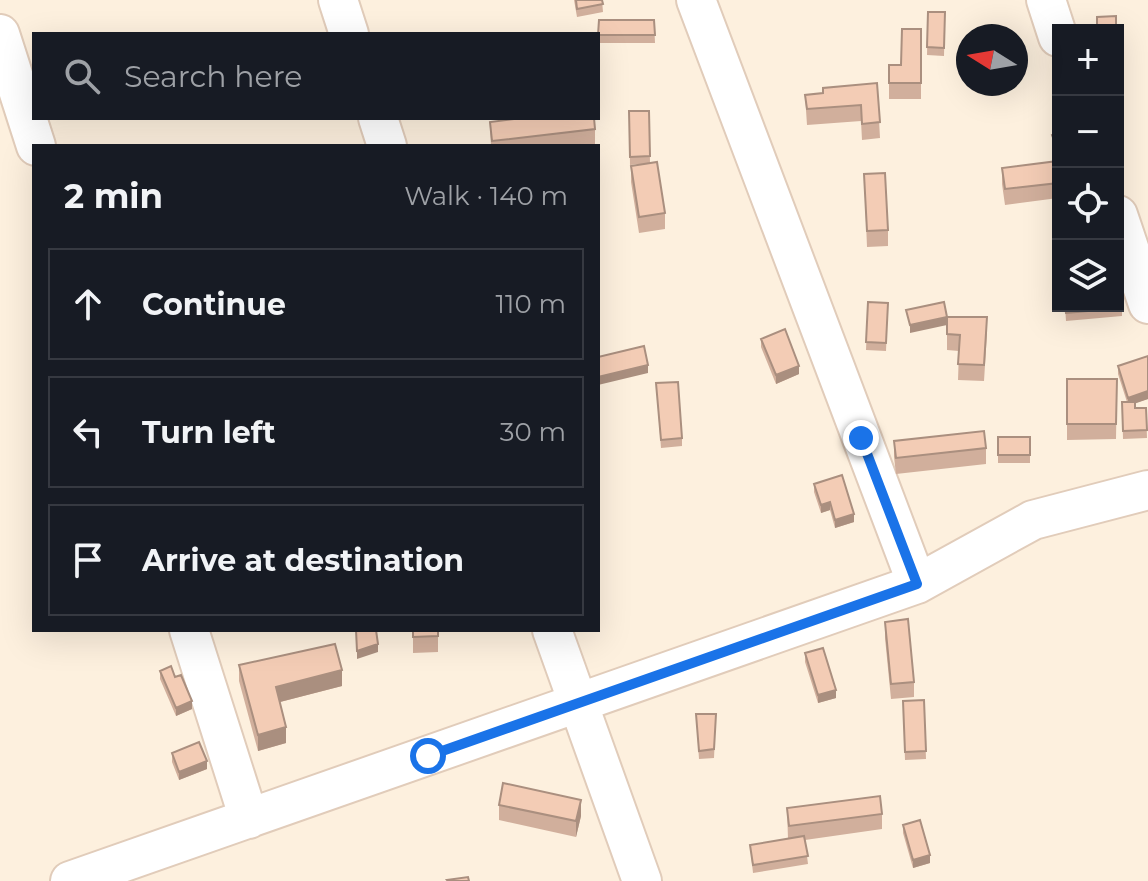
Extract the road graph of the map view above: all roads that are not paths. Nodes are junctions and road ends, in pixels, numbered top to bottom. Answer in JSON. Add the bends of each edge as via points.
{"nodes":[{"id":1,"x":338,"y":0,"type":"edge"},
{"id":2,"x":696,"y":0,"type":"edge"},
{"id":3,"x":1046,"y":0,"type":"edge"},
{"id":4,"x":1054,"y":24,"type":"edge"},
{"id":5,"x":348,"y":32,"type":"edge"},
{"id":6,"x":0,"y":34,"type":"edge"},
{"id":7,"x":379,"y":120,"type":"edge"},
{"id":8,"x":35,"y":144,"type":"edge"},
{"id":9,"x":386,"y":144,"type":"edge"},
{"id":10,"x":1124,"y":233,"type":"edge"},
{"id":11,"x":1148,"y":304,"type":"edge"},
{"id":12,"x":1148,"y":490,"type":"edge"},
{"id":13,"x":917,"y":584,"type":"junction"},
{"id":14,"x":190,"y":632,"type":"edge"},
{"id":15,"x":553,"y":632,"type":"edge"},
{"id":16,"x":578,"y":704,"type":"junction"},
{"id":17,"x":249,"y":819,"type":"junction"},
{"id":18,"x":70,"y":881,"type":"edge"},
{"id":19,"x":642,"y":881,"type":"edge"}],
"edges":[{"from":1,"to":5,"type":"street"},
{"from":2,"to":13,"type":"street"},
{"from":3,"to":4,"type":"street"},
{"from":6,"to":8,"type":"street"},
{"from":7,"to":9,"type":"street"},
{"from":10,"to":11,"type":"street"},
{"from":12,"to":13,"type":"street","via":[[1033,520]]},
{"from":13,"to":16,"type":"street"},
{"from":14,"to":17,"type":"street"},
{"from":15,"to":16,"type":"street"},
{"from":16,"to":17,"type":"street"},
{"from":16,"to":19,"type":"street"},
{"from":17,"to":18,"type":"street"}]}
